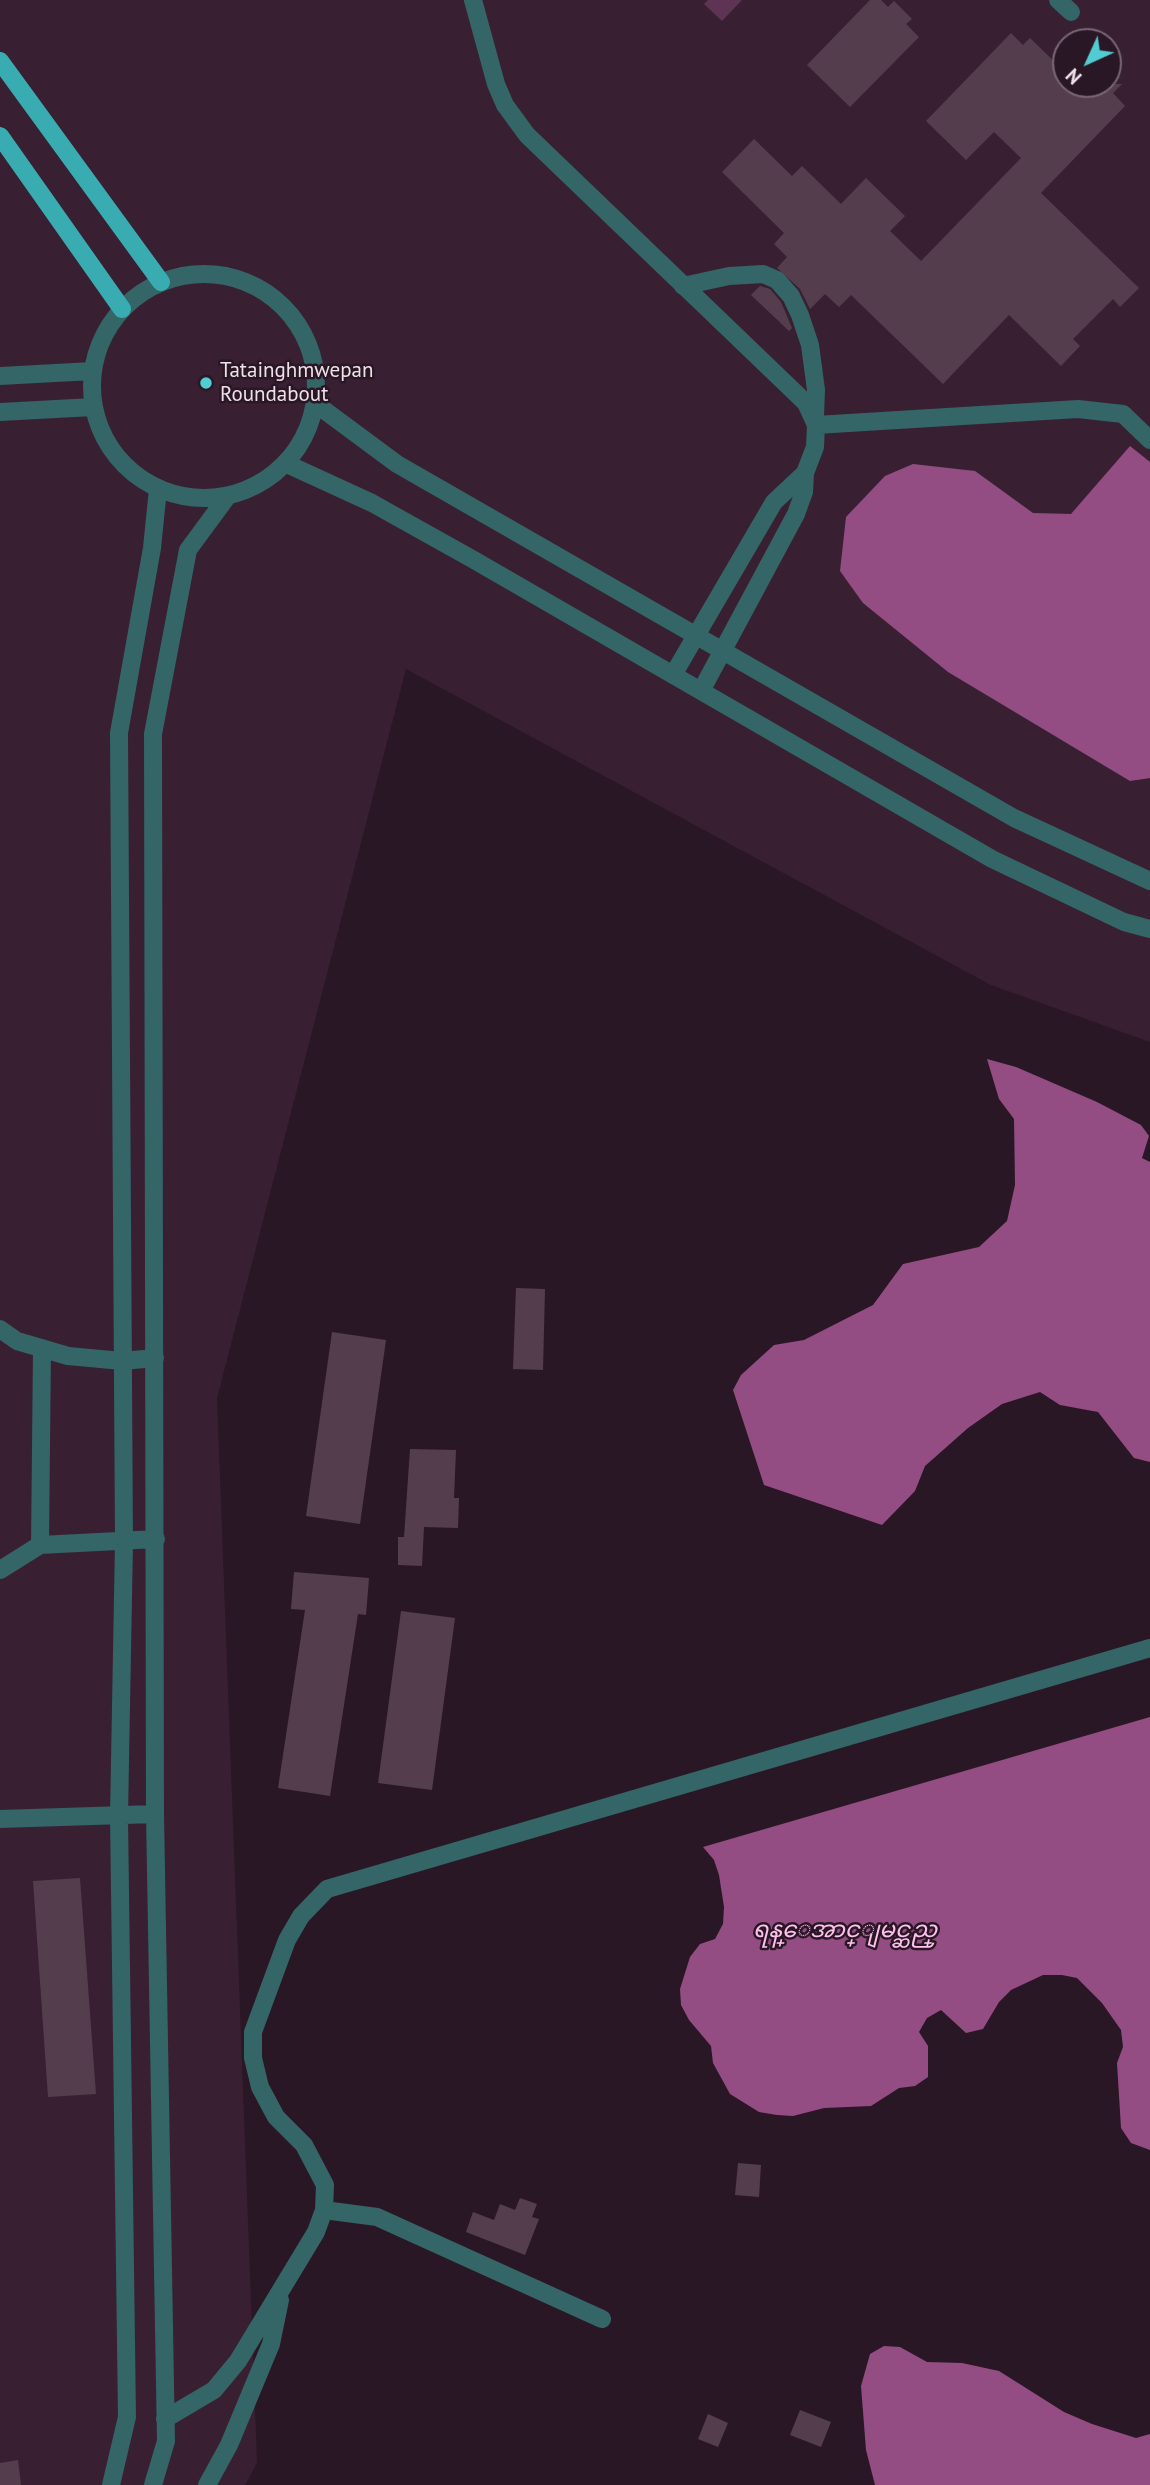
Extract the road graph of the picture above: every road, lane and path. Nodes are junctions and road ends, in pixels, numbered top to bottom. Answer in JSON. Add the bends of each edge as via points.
{"nodes":[{"id":1,"x":473,"y":0,"type":"edge"},
{"id":2,"x":0,"y":61,"type":"edge"},
{"id":3,"x":0,"y":136,"type":"edge"},
{"id":4,"x":162,"y":282,"type":"junction"},
{"id":5,"x":683,"y":286,"type":"junction"},
{"id":6,"x":122,"y":309,"type":"junction"},
{"id":7,"x":92,"y":372,"type":"junction"},
{"id":8,"x":0,"y":376,"type":"edge"},
{"id":9,"x":316,"y":404,"type":"junction"},
{"id":10,"x":93,"y":407,"type":"junction"},
{"id":11,"x":0,"y":412,"type":"edge"},
{"id":12,"x":815,"y":423,"type":"junction"},
{"id":13,"x":1150,"y":440,"type":"edge"},
{"id":14,"x":287,"y":464,"type":"junction"},
{"id":15,"x":805,"y":473,"type":"junction"},
{"id":16,"x":158,"y":489,"type":"junction"},
{"id":17,"x":227,"y":497,"type":"junction"},
{"id":18,"x":696,"y":634,"type":"junction"},
{"id":19,"x":724,"y":650,"type":"junction"},
{"id":20,"x":673,"y":675,"type":"junction"},
{"id":21,"x":701,"y":691,"type":"junction"},
{"id":22,"x":1150,"y":881,"type":"edge"},
{"id":23,"x":1150,"y":929,"type":"edge"},
{"id":24,"x":0,"y":1329,"type":"edge"},
{"id":25,"x":9,"y":1341,"type":"edge"},
{"id":26,"x":42,"y":1348,"type":"junction"},
{"id":27,"x":155,"y":1358,"type":"junction"},
{"id":28,"x":122,"y":1361,"type":"junction"},
{"id":29,"x":156,"y":1539,"type":"junction"},
{"id":30,"x":124,"y":1542,"type":"junction"},
{"id":31,"x":40,"y":1545,"type":"junction"},
{"id":32,"x":4,"y":1563,"type":"edge"},
{"id":33,"x":1150,"y":1648,"type":"edge"},
{"id":34,"x":156,"y":1814,"type":"junction"},
{"id":35,"x":119,"y":1816,"type":"junction"},
{"id":36,"x":0,"y":1819,"type":"edge"},
{"id":37,"x":324,"y":2210,"type":"junction"},
{"id":38,"x":282,"y":2288,"type":"junction"},
{"id":39,"x":602,"y":2319,"type":"dead end"},
{"id":40,"x":166,"y":2419,"type":"junction"},
{"id":41,"x":111,"y":2485,"type":"edge"},
{"id":42,"x":153,"y":2485,"type":"edge"},
{"id":43,"x":207,"y":2485,"type":"edge"}],
"edges":[{"from":1,"to":5,"type":"street","via":[[495,84],[513,115],[570,179]]},
{"from":2,"to":4,"type":"main road"},
{"from":3,"to":6,"type":"main road"},
{"from":4,"to":6,"type":"street"},
{"from":4,"to":9,"type":"street","via":[[195,274],[228,276],[260,288],[287,310],[306,337],[316,370]]},
{"from":5,"to":12,"type":"street","via":[[806,403]]},
{"from":5,"to":12,"type":"street","via":[[729,276],[763,274],[777,280],[791,296],[810,345]]},
{"from":6,"to":7,"type":"street","via":[[102,338]]},
{"from":7,"to":8,"type":"street"},
{"from":7,"to":10,"type":"street"},
{"from":9,"to":14,"type":"street","via":[[306,436]]},
{"from":9,"to":18,"type":"street","via":[[397,464]]},
{"from":10,"to":11,"type":"street"},
{"from":10,"to":16,"type":"street","via":[[105,440],[120,460]]},
{"from":12,"to":13,"type":"street","via":[[1078,409],[1123,414]]},
{"from":12,"to":15,"type":"street","via":[[815,447]]},
{"from":14,"to":17,"type":"street","via":[[260,486]]},
{"from":14,"to":20,"type":"street","via":[[372,503]]},
{"from":15,"to":18,"type":"street","via":[[774,502]]},
{"from":15,"to":19,"type":"street","via":[[796,514]]},
{"from":16,"to":17,"type":"street","via":[[183,497]]},
{"from":16,"to":28,"type":"street","via":[[119,733]]},
{"from":17,"to":27,"type":"street","via":[[188,550],[153,734]]},
{"from":18,"to":19,"type":"street"},
{"from":18,"to":20,"type":"street"},
{"from":19,"to":21,"type":"street"},
{"from":19,"to":22,"type":"street","via":[[1014,818]]},
{"from":20,"to":21,"type":"street"},
{"from":21,"to":23,"type":"street","via":[[992,859],[1124,922]]},
{"from":24,"to":25,"type":"street"},
{"from":25,"to":26,"type":"street"},
{"from":26,"to":28,"type":"street","via":[[68,1356]]},
{"from":26,"to":31,"type":"street"},
{"from":27,"to":28,"type":"street"},
{"from":27,"to":29,"type":"street"},
{"from":28,"to":30,"type":"street"},
{"from":29,"to":30,"type":"street"},
{"from":29,"to":34,"type":"street"},
{"from":30,"to":31,"type":"street"},
{"from":30,"to":35,"type":"street"},
{"from":31,"to":32,"type":"street"},
{"from":33,"to":37,"type":"street","via":[[327,1889],[301,1916],[287,1940],[253,2032],[260,2087],[276,2117],[304,2145],[325,2185]]},
{"from":34,"to":35,"type":"street"},
{"from":34,"to":40,"type":"street"},
{"from":35,"to":36,"type":"street"},
{"from":35,"to":41,"type":"street","via":[[127,2417]]},
{"from":37,"to":38,"type":"street"},
{"from":37,"to":39,"type":"street","via":[[377,2217]]},
{"from":38,"to":40,"type":"street","via":[[238,2361],[214,2390]]},
{"from":38,"to":43,"type":"street","via":[[271,2344],[229,2445]]},
{"from":40,"to":42,"type":"street","via":[[166,2441]]}]}
